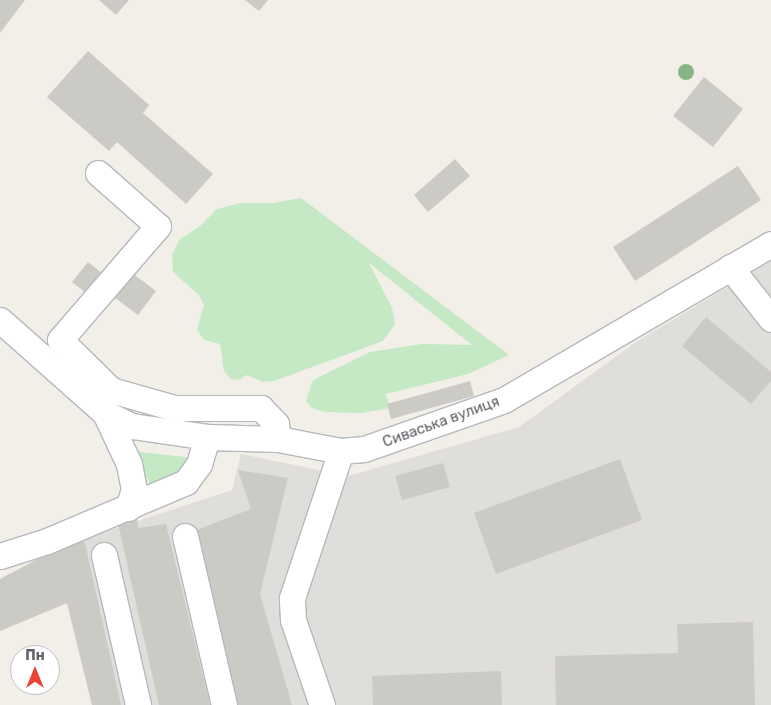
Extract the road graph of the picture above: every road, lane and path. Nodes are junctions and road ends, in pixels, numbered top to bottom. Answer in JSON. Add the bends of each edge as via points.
{"nodes":[{"id":1,"x":98,"y":173,"type":"dead end"},
{"id":2,"x":771,"y":244,"type":"edge"},
{"id":3,"x":730,"y":267,"type":"junction"},
{"id":4,"x":771,"y":318,"type":"edge"},
{"id":5,"x":0,"y":320,"type":"edge"},
{"id":6,"x":105,"y":413,"type":"junction"},
{"id":7,"x":207,"y":437,"type":"junction"},
{"id":8,"x":278,"y":439,"type":"junction"},
{"id":9,"x":341,"y":451,"type":"junction"},
{"id":10,"x":128,"y":508,"type":"junction"},
{"id":11,"x":184,"y":536,"type":"dead end"},
{"id":12,"x":104,"y":555,"type":"dead end"},
{"id":13,"x":0,"y":556,"type":"edge"},
{"id":14,"x":138,"y":705,"type":"edge"},
{"id":15,"x":224,"y":705,"type":"edge"},
{"id":16,"x":322,"y":705,"type":"edge"}],
"edges":[{"from":1,"to":8,"type":"street","via":[[158,226],[60,340],[111,390],[174,408],[261,408],[276,424]]},
{"from":2,"to":3,"type":"street","name":"Сиваська вулиця"},
{"from":3,"to":4,"type":"street"},
{"from":3,"to":9,"type":"street","name":"Сиваська вулиця","via":[[504,400],[364,449]]},
{"from":5,"to":6,"type":"street"},
{"from":6,"to":7,"type":"street","name":"Сиваська вулиця","via":[[132,426]]},
{"from":6,"to":10,"type":"street","via":[[129,464],[134,489]]},
{"from":7,"to":8,"type":"street","name":"Сиваська вулиця"},
{"from":7,"to":10,"type":"street","via":[[199,464],[186,482]]},
{"from":8,"to":9,"type":"street","name":"Сиваська вулиця"},
{"from":9,"to":16,"type":"street","via":[[292,598],[293,620]]},
{"from":10,"to":13,"type":"street","via":[[47,542]]},
{"from":11,"to":15,"type":"street"},
{"from":12,"to":14,"type":"street"}]}
